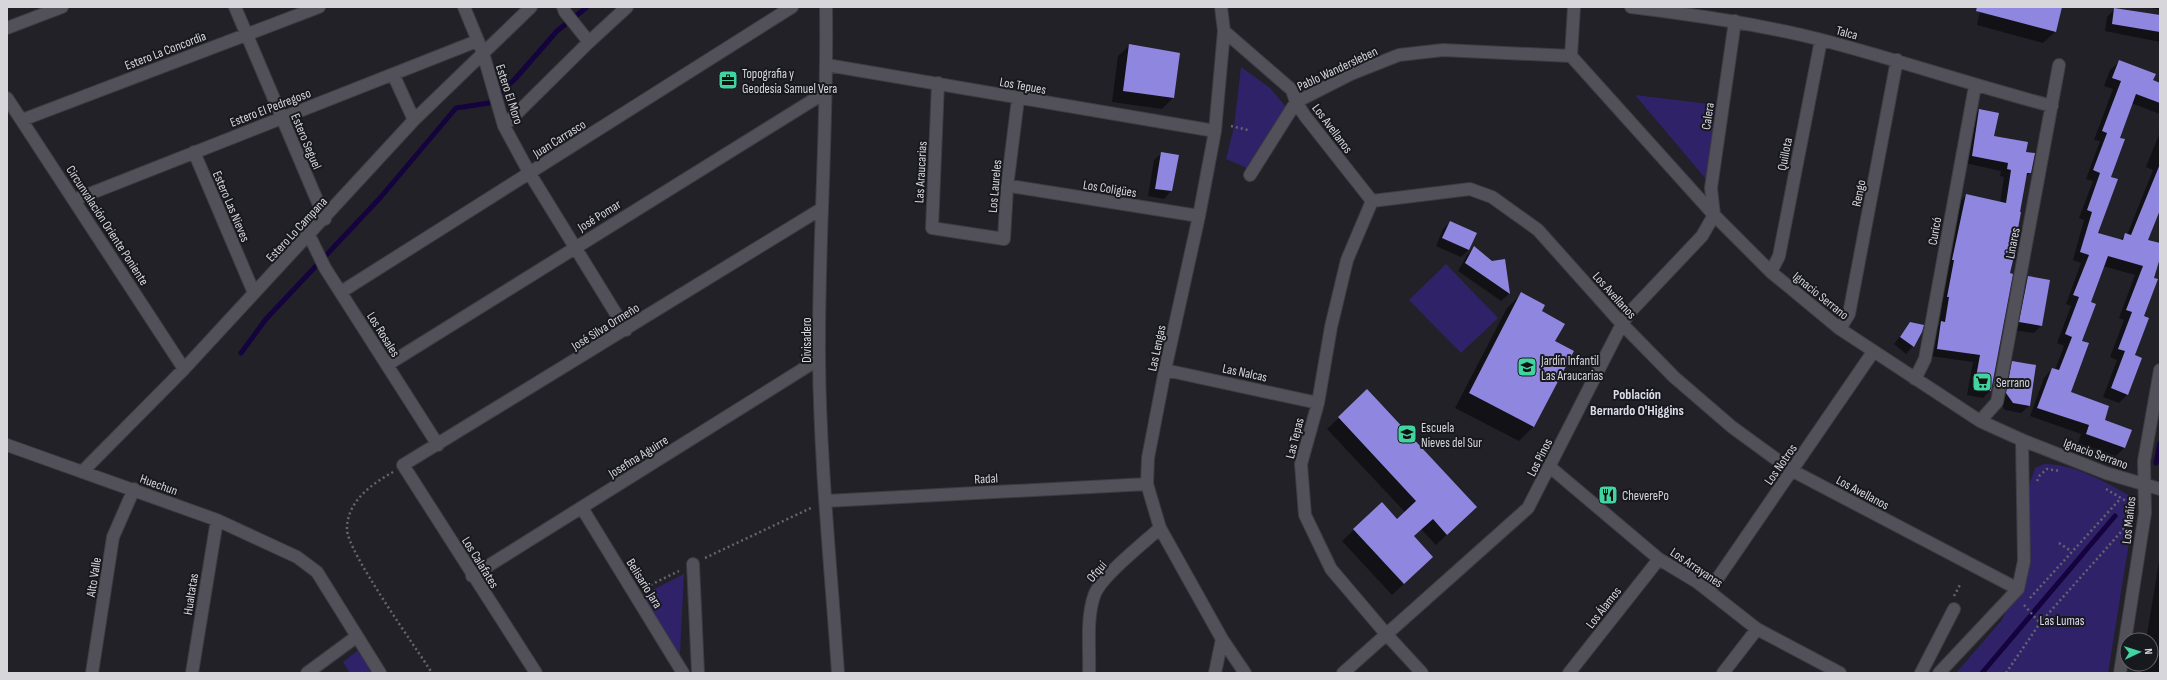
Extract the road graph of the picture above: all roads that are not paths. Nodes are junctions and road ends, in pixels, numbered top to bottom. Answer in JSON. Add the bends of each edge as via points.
{"nodes":[{"id":1,"x":62,"y":7,"type":"edge"},
{"id":2,"x":235,"y":7,"type":"edge"},
{"id":3,"x":319,"y":7,"type":"edge"},
{"id":4,"x":464,"y":7,"type":"edge"},
{"id":5,"x":532,"y":7,"type":"edge"},
{"id":6,"x":627,"y":7,"type":"edge"},
{"id":7,"x":792,"y":7,"type":"edge"},
{"id":8,"x":826,"y":7,"type":"edge"},
{"id":9,"x":1221,"y":7,"type":"edge"},
{"id":10,"x":1574,"y":7,"type":"edge"},
{"id":11,"x":1631,"y":7,"type":"edge"},
{"id":12,"x":564,"y":10,"type":"edge"},
{"id":13,"x":1735,"y":20,"type":"junction"},
{"id":14,"x":7,"y":28,"type":"edge"},
{"id":15,"x":1224,"y":31,"type":"junction"},
{"id":16,"x":247,"y":34,"type":"junction"},
{"id":17,"x":1821,"y":40,"type":"junction"},
{"id":18,"x":477,"y":41,"type":"junction"},
{"id":19,"x":589,"y":42,"type":"junction"},
{"id":20,"x":482,"y":53,"type":"junction"},
{"id":21,"x":1571,"y":56,"type":"junction"},
{"id":22,"x":1897,"y":60,"type":"junction"},
{"id":23,"x":2060,"y":65,"type":"dead end"},
{"id":24,"x":827,"y":66,"type":"junction"},
{"id":25,"x":393,"y":74,"type":"junction"},
{"id":26,"x":938,"y":83,"type":"junction"},
{"id":27,"x":1975,"y":86,"type":"junction"},
{"id":28,"x":826,"y":92,"type":"junction"},
{"id":29,"x":7,"y":98,"type":"edge"},
{"id":30,"x":1018,"y":98,"type":"junction"},
{"id":31,"x":1296,"y":102,"type":"junction"},
{"id":32,"x":2052,"y":106,"type":"junction"},
{"id":33,"x":282,"y":118,"type":"junction"},
{"id":34,"x":22,"y":120,"type":"junction"},
{"id":35,"x":414,"y":120,"type":"junction"},
{"id":36,"x":504,"y":126,"type":"junction"},
{"id":37,"x":1215,"y":131,"type":"junction"},
{"id":38,"x":194,"y":152,"type":"junction"},
{"id":39,"x":530,"y":174,"type":"junction"},
{"id":40,"x":1250,"y":175,"type":"dead end"},
{"id":41,"x":1016,"y":188,"type":"dead end"},
{"id":42,"x":74,"y":200,"type":"junction"},
{"id":43,"x":1372,"y":201,"type":"junction"},
{"id":44,"x":821,"y":209,"type":"junction"},
{"id":45,"x":1714,"y":215,"type":"junction"},
{"id":46,"x":1200,"y":216,"type":"junction"},
{"id":47,"x":325,"y":219,"type":"junction"},
{"id":48,"x":966,"y":233,"type":"joint"},
{"id":49,"x":311,"y":240,"type":"junction"},
{"id":50,"x":574,"y":247,"type":"junction"},
{"id":51,"x":1770,"y":272,"type":"junction"},
{"id":52,"x":341,"y":292,"type":"junction"},
{"id":53,"x":254,"y":293,"type":"junction"},
{"id":54,"x":1622,"y":324,"type":"junction"},
{"id":55,"x":1840,"y":329,"type":"junction"},
{"id":56,"x":626,"y":330,"type":"junction"},
{"id":57,"x":1874,"y":352,"type":"junction"},
{"id":58,"x":819,"y":359,"type":"junction"},
{"id":59,"x":387,"y":365,"type":"junction"},
{"id":60,"x":184,"y":369,"type":"junction"},
{"id":61,"x":1165,"y":370,"type":"junction"},
{"id":62,"x":2160,"y":370,"type":"edge"},
{"id":63,"x":1915,"y":379,"type":"junction"},
{"id":64,"x":1318,"y":403,"type":"junction"},
{"id":65,"x":1980,"y":421,"type":"junction"},
{"id":66,"x":2022,"y":440,"type":"junction"},
{"id":67,"x":7,"y":445,"type":"edge"},
{"id":68,"x":438,"y":446,"type":"junction"},
{"id":69,"x":404,"y":466,"type":"joint"},
{"id":70,"x":1550,"y":467,"type":"junction"},
{"id":71,"x":1791,"y":470,"type":"junction"},
{"id":72,"x":82,"y":472,"type":"junction"},
{"id":73,"x":1147,"y":484,"type":"junction"},
{"id":74,"x":2146,"y":486,"type":"junction"},
{"id":75,"x":2160,"y":489,"type":"edge"},
{"id":76,"x":134,"y":490,"type":"junction"},
{"id":77,"x":826,"y":501,"type":"junction"},
{"id":78,"x":582,"y":508,"type":"junction"},
{"id":79,"x":217,"y":520,"type":"junction"},
{"id":80,"x":1160,"y":528,"type":"junction"},
{"id":81,"x":1659,"y":559,"type":"junction"},
{"id":82,"x":693,"y":564,"type":"road end"},
{"id":83,"x":472,"y":576,"type":"junction"},
{"id":84,"x":2018,"y":589,"type":"junction"},
{"id":85,"x":1709,"y":591,"type":"junction"},
{"id":86,"x":1954,"y":603,"type":"road end"},
{"id":87,"x":1757,"y":629,"type":"junction"},
{"id":88,"x":1387,"y":635,"type":"junction"},
{"id":89,"x":356,"y":637,"type":"junction"},
{"id":90,"x":1222,"y":640,"type":"junction"},
{"id":91,"x":313,"y":671,"type":"edge"},
{"id":92,"x":92,"y":673,"type":"edge"},
{"id":93,"x":192,"y":673,"type":"edge"},
{"id":94,"x":380,"y":673,"type":"edge"},
{"id":95,"x":536,"y":673,"type":"edge"},
{"id":96,"x":683,"y":673,"type":"edge"},
{"id":97,"x":698,"y":673,"type":"edge"},
{"id":98,"x":838,"y":673,"type":"edge"},
{"id":99,"x":1089,"y":673,"type":"edge"},
{"id":100,"x":1215,"y":673,"type":"edge"},
{"id":101,"x":1245,"y":673,"type":"edge"},
{"id":102,"x":1343,"y":673,"type":"edge"},
{"id":103,"x":1422,"y":673,"type":"edge"},
{"id":104,"x":1569,"y":673,"type":"edge"},
{"id":105,"x":1723,"y":673,"type":"edge"},
{"id":106,"x":1840,"y":673,"type":"edge"},
{"id":107,"x":1921,"y":673,"type":"edge"},
{"id":108,"x":1939,"y":673,"type":"edge"},
{"id":109,"x":2120,"y":673,"type":"edge"}],
"edges":[{"from":1,"to":14,"type":"street"},
{"from":2,"to":16,"type":"street","name":"Estero Seguel"},
{"from":3,"to":16,"type":"street","name":"Estero La Concordia"},
{"from":4,"to":18,"type":"street","name":"Estero El Moro"},
{"from":5,"to":20,"type":"street","name":"Estero Lo Campana"},
{"from":6,"to":19,"type":"street"},
{"from":7,"to":39,"type":"street","name":"Juan Carrasco"},
{"from":8,"to":24,"type":"street","name":"Divisadero"},
{"from":9,"to":15,"type":"street","name":"Las Lengas"},
{"from":10,"to":21,"type":"street"},
{"from":11,"to":13,"type":"street","name":"Talca"},
{"from":12,"to":19,"type":"street"},
{"from":13,"to":17,"type":"street","name":"Talca"},
{"from":13,"to":45,"type":"street","name":"Calera","via":[[1711,188]]},
{"from":15,"to":31,"type":"street","name":"Los Avellanos","via":[[1292,90]]},
{"from":15,"to":37,"type":"street","name":"Las Lengas"},
{"from":16,"to":33,"type":"street","name":"Estero Seguel"},
{"from":16,"to":34,"type":"street","name":"Estero La Concordia"},
{"from":17,"to":22,"type":"street","name":"Talca"},
{"from":17,"to":51,"type":"street","name":"Quillota","via":[[1779,256]]},
{"from":18,"to":20,"type":"street","name":"Estero El Moro"},
{"from":18,"to":25,"type":"street","name":"Estero El Pedregoso"},
{"from":19,"to":36,"type":"street"},
{"from":20,"to":35,"type":"street","name":"Estero Lo Campana"},
{"from":20,"to":36,"type":"street","name":"Estero El Moro"},
{"from":21,"to":31,"type":"street","name":"Pablo Wandersleben","via":[[1443,50],[1399,55],[1351,74]]},
{"from":21,"to":45,"type":"street","name":"Ignacio Serrano"},
{"from":22,"to":27,"type":"street","name":"Talca"},
{"from":22,"to":55,"type":"street","name":"Rengo","via":[[1850,314]]},
{"from":23,"to":32,"type":"street","name":"Linares"},
{"from":24,"to":26,"type":"street","name":"Los Tepues"},
{"from":24,"to":28,"type":"street","name":"Divisadero"},
{"from":25,"to":33,"type":"street","name":"Estero El Pedregoso"},
{"from":25,"to":35,"type":"street"},
{"from":26,"to":30,"type":"street","name":"Los Tepues"},
{"from":26,"to":48,"type":"street","name":"Las Araucarias","via":[[932,228]]},
{"from":27,"to":32,"type":"street","name":"Talca"},
{"from":27,"to":63,"type":"street","name":"Curicó","via":[[1925,359]]},
{"from":28,"to":44,"type":"street","name":"Divisadero"},
{"from":28,"to":50,"type":"street","name":"José Pomar"},
{"from":29,"to":34,"type":"street","name":"Circunvalación Oriente Poniente"},
{"from":30,"to":37,"type":"street","name":"Los Tepues"},
{"from":30,"to":48,"type":"street","name":"Los Laureles","via":[[1007,187],[1004,239]]},
{"from":31,"to":40,"type":"street","name":"Pablo Wandersleben"},
{"from":31,"to":43,"type":"street","name":"Los Avellanos"},
{"from":32,"to":65,"type":"street","name":"Linares","via":[[1997,402]]},
{"from":33,"to":38,"type":"street","name":"Estero El Pedregoso"},
{"from":33,"to":47,"type":"street","name":"Estero Seguel"},
{"from":34,"to":42,"type":"street","name":"Circunvalación Oriente Poniente"},
{"from":35,"to":47,"type":"street","name":"Estero Lo Campana"},
{"from":36,"to":39,"type":"street","name":"Estero El Moro"},
{"from":37,"to":46,"type":"street","name":"Las Lengas"},
{"from":38,"to":42,"type":"street","name":"Estero El Pedregoso"},
{"from":38,"to":53,"type":"street","name":"Estero Las Nieves"},
{"from":39,"to":50,"type":"street","name":"Estero El Moro"},
{"from":39,"to":52,"type":"street","name":"Juan Carrasco"},
{"from":41,"to":46,"type":"street","name":"Los Coligües"},
{"from":42,"to":60,"type":"street","name":"Circunvalación Oriente Poniente"},
{"from":43,"to":54,"type":"street","name":"Los Avellanos","via":[[1470,189],[1492,197],[1538,230]]},
{"from":43,"to":64,"type":"street","name":"Las Tepas","via":[[1347,260],[1331,327]]},
{"from":44,"to":56,"type":"street","name":"José Silva Ormeño"},
{"from":44,"to":58,"type":"street","name":"Divisadero"},
{"from":45,"to":51,"type":"street","name":"Ignacio Serrano"},
{"from":45,"to":54,"type":"street","name":"Los Pinos","via":[[1702,236],[1630,312]]},
{"from":46,"to":61,"type":"street","name":"Las Lengas"},
{"from":47,"to":49,"type":"street","name":"Estero Lo Campana"},
{"from":49,"to":52,"type":"street","name":"Los Rosales"},
{"from":49,"to":53,"type":"street","name":"Estero Lo Campana"},
{"from":50,"to":56,"type":"street","name":"Estero El Moro"},
{"from":50,"to":59,"type":"street","name":"José Pomar"},
{"from":51,"to":55,"type":"street","name":"Ignacio Serrano"},
{"from":52,"to":59,"type":"street","name":"Los Rosales"},
{"from":53,"to":60,"type":"street","name":"Estero Lo Campana"},
{"from":54,"to":70,"type":"street","name":"Los Pinos"},
{"from":54,"to":71,"type":"street","name":"Los Avellanos","via":[[1703,403]]},
{"from":55,"to":57,"type":"street","name":"Ignacio Serrano"},
{"from":56,"to":68,"type":"street","name":"José Silva Ormeño"},
{"from":57,"to":63,"type":"street","name":"Ignacio Serrano"},
{"from":57,"to":71,"type":"street","name":"Los Notros"},
{"from":58,"to":77,"type":"street","name":"Divisadero"},
{"from":58,"to":78,"type":"street","name":"Josefina Aguirre"},
{"from":59,"to":68,"type":"street","name":"Los Rosales"},
{"from":60,"to":72,"type":"street","name":"Estero Lo Campana"},
{"from":61,"to":64,"type":"street","name":"Las Nalcas"},
{"from":61,"to":73,"type":"street","name":"Las Lengas","via":[[1148,458]]},
{"from":62,"to":74,"type":"street","name":"Los Mañíos","via":[[2144,461]]},
{"from":63,"to":65,"type":"street","name":"Ignacio Serrano"},
{"from":64,"to":88,"type":"street","name":"Las Tepas","via":[[1301,464],[1305,515],[1331,569]]},
{"from":65,"to":66,"type":"street","name":"Ignacio Serrano"},
{"from":66,"to":74,"type":"street","name":"Ignacio Serrano"},
{"from":66,"to":84,"type":"street","via":[[2024,561]]},
{"from":67,"to":72,"type":"street","name":"Huechun"},
{"from":68,"to":69,"type":"street","name":"José Silva Ormeño"},
{"from":69,"to":83,"type":"street","name":"Los Calafates"},
{"from":70,"to":81,"type":"street","name":"Los Arrayanes"},
{"from":70,"to":88,"type":"street","name":"Los Pinos","via":[[1528,508]]},
{"from":71,"to":84,"type":"street","name":"Los Avellanos"},
{"from":71,"to":85,"type":"street","name":"Los Notros"},
{"from":72,"to":76,"type":"street","name":"Huechun"},
{"from":73,"to":77,"type":"street","name":"Radal"},
{"from":73,"to":80,"type":"street","name":"Las Lengas"},
{"from":74,"to":75,"type":"street","name":"Ignacio Serrano"},
{"from":74,"to":109,"type":"street","name":"Los Mañíos","via":[[2145,513]]},
{"from":76,"to":79,"type":"street","name":"Huechun"},
{"from":76,"to":92,"type":"street","name":"Alto Valle","via":[[113,537]]},
{"from":77,"to":98,"type":"street","name":"Divisadero"},
{"from":78,"to":83,"type":"street","name":"Josefina Aguirre"},
{"from":78,"to":96,"type":"street","name":"Belisario Jara"},
{"from":79,"to":89,"type":"street","name":"Huechun","via":[[297,557],[317,572]]},
{"from":79,"to":93,"type":"street","name":"Hualtatas"},
{"from":80,"to":90,"type":"street","name":"Las Lengas"},
{"from":80,"to":99,"type":"street","name":"Ofqui","via":[[1110,574],[1094,595],[1090,620]]},
{"from":81,"to":85,"type":"street","name":"Los Arrayanes"},
{"from":81,"to":104,"type":"street","name":"Los Álamos"},
{"from":82,"to":97,"type":"street"},
{"from":83,"to":95,"type":"street","name":"Los Calafates"},
{"from":84,"to":108,"type":"street"},
{"from":85,"to":87,"type":"street","name":"Los Arrayanes"},
{"from":86,"to":107,"type":"street"},
{"from":87,"to":105,"type":"street"},
{"from":87,"to":106,"type":"street","name":"Los Arrayanes"},
{"from":88,"to":102,"type":"street","name":"Los Pinos"},
{"from":88,"to":103,"type":"street","name":"Las Tepas"},
{"from":89,"to":91,"type":"street"},
{"from":89,"to":94,"type":"street","name":"Huechun"},
{"from":90,"to":100,"type":"street"},
{"from":90,"to":101,"type":"street","name":"Las Lengas"}]}
